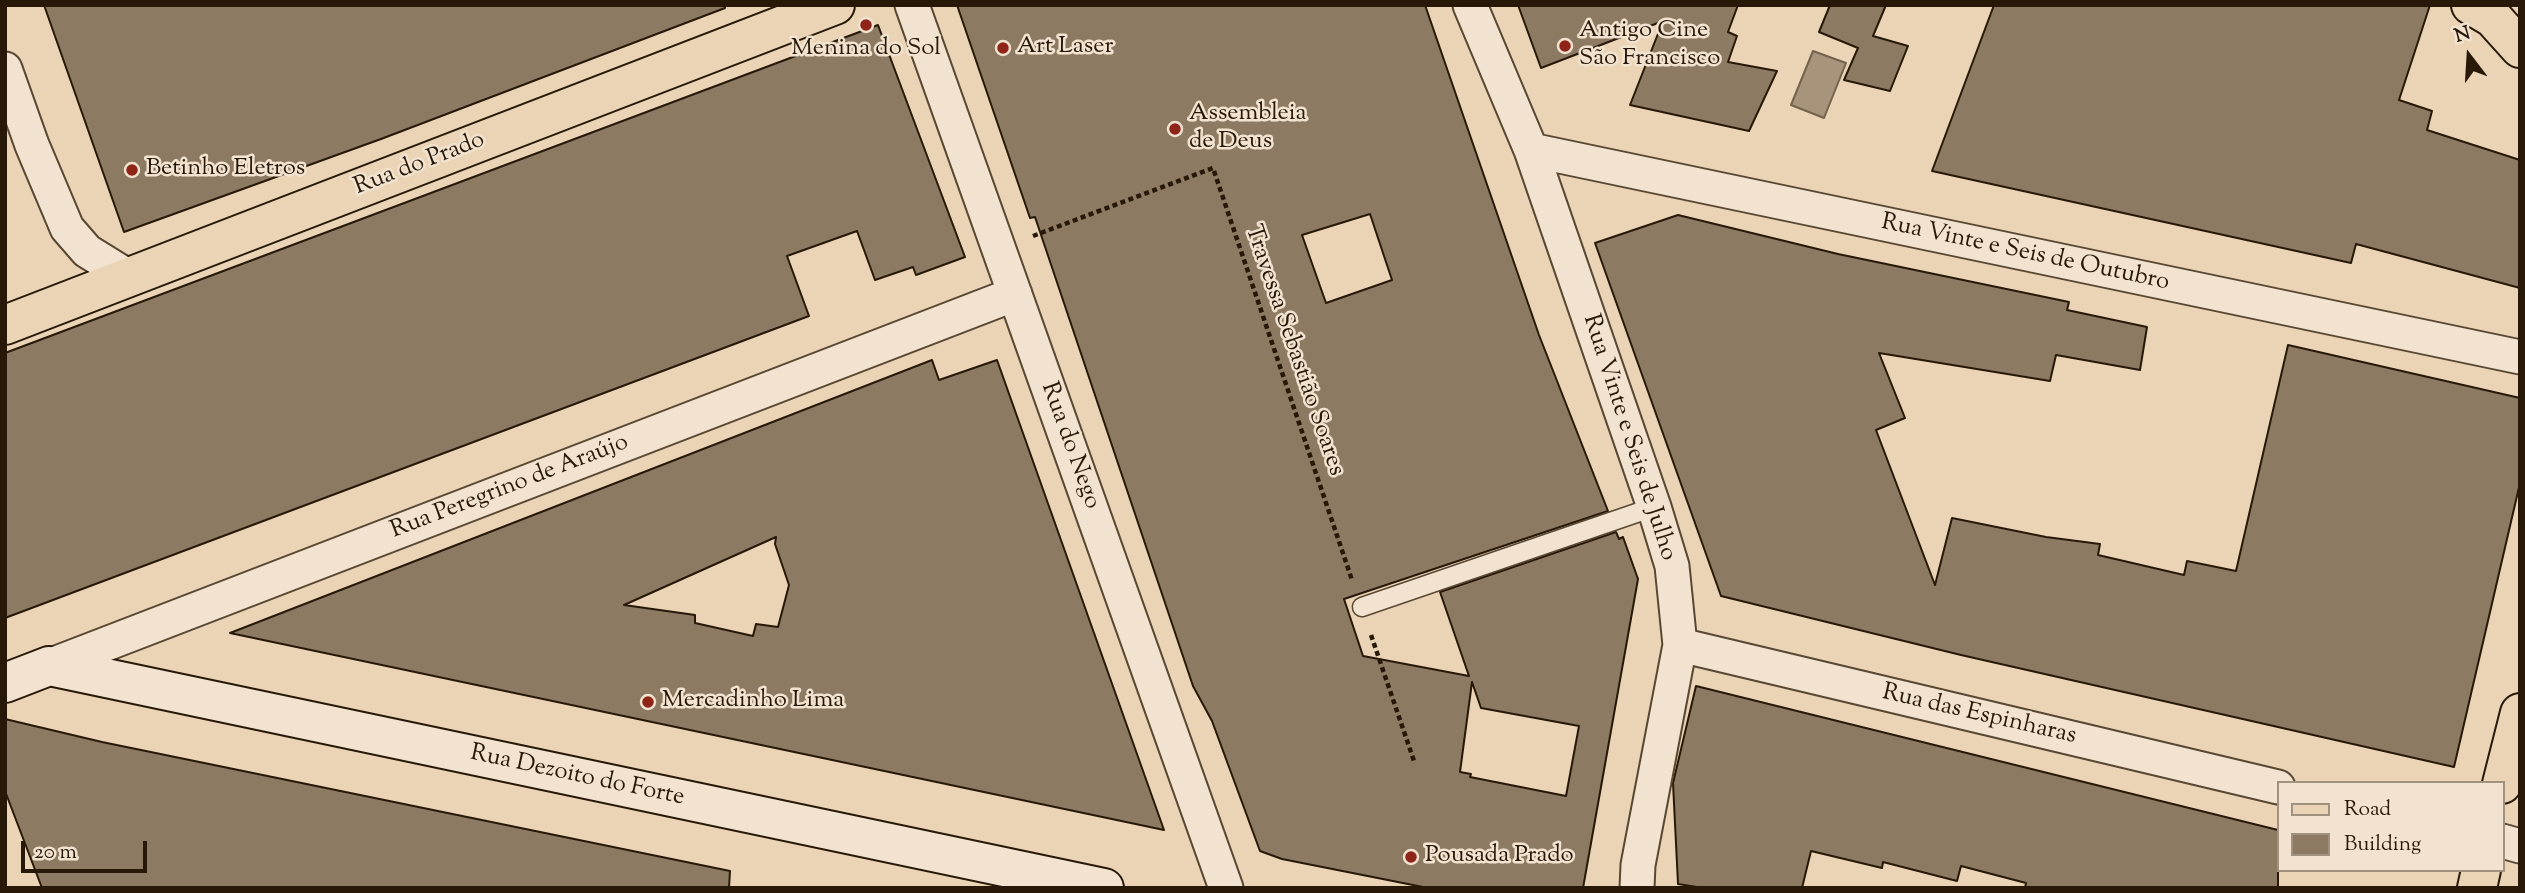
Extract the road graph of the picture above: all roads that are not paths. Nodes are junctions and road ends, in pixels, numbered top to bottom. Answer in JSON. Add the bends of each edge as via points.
{"nodes":[{"id":1,"x":835,"y":5,"type":"edge"},
{"id":2,"x":912,"y":5,"type":"edge"},
{"id":3,"x":1470,"y":5,"type":"edge"},
{"id":4,"x":2471,"y":5,"type":"edge"},
{"id":5,"x":2520,"y":48,"type":"edge"},
{"id":6,"x":5,"y":69,"type":"edge"},
{"id":7,"x":1531,"y":150,"type":"junction"},
{"id":8,"x":129,"y":277,"type":"junction"},
{"id":9,"x":1015,"y":294,"type":"junction"},
{"id":10,"x":5,"y":325,"type":"edge"},
{"id":11,"x":2520,"y":357,"type":"edge"},
{"id":12,"x":1654,"y":507,"type":"junction"},
{"id":13,"x":1362,"y":607,"type":"road end"},
{"id":14,"x":1680,"y":645,"type":"junction"},
{"id":15,"x":50,"y":666,"type":"junction"},
{"id":16,"x":5,"y":683,"type":"edge"},
{"id":17,"x":2520,"y":713,"type":"edge"},
{"id":18,"x":2503,"y":781,"type":"edge"},
{"id":19,"x":2276,"y":787,"type":"edge"},
{"id":20,"x":1104,"y":888,"type":"edge"},
{"id":21,"x":1226,"y":888,"type":"edge"},
{"id":22,"x":1637,"y":888,"type":"edge"}],
"edges":[{"from":1,"to":8,"type":"main road","name":"Rua do Prado"},
{"from":2,"to":9,"type":"street","name":"Rua do Nego"},
{"from":3,"to":7,"type":"street","name":"Rua Vinte e Seis de Julho"},
{"from":4,"to":5,"type":"main road","via":[[2493,18]]},
{"from":6,"to":8,"type":"street","via":[[67,228],[87,251]]},
{"from":7,"to":11,"type":"street","name":"Rua Vinte e Seis de Outubro"},
{"from":7,"to":12,"type":"street","name":"Rua Vinte e Seis de Julho"},
{"from":8,"to":10,"type":"main road","name":"Rua do Prado"},
{"from":9,"to":15,"type":"street","name":"Rua Peregrino de Araújo"},
{"from":9,"to":21,"type":"street","name":"Rua do Nego"},
{"from":12,"to":13,"type":"lane"},
{"from":12,"to":14,"type":"street","name":"Rua Vinte e Seis de Julho","via":[[1672,566]]},
{"from":14,"to":19,"type":"street","name":"Rua das Espinharas"},
{"from":14,"to":22,"type":"street","name":"Rua Vinte e Seis de Julho"},
{"from":15,"to":16,"type":"main road","name":"Rua Peregrino de Araújo"},
{"from":15,"to":20,"type":"main road","name":"Rua Dezoito do Forte"},
{"from":17,"to":18,"type":"main road"}]}
